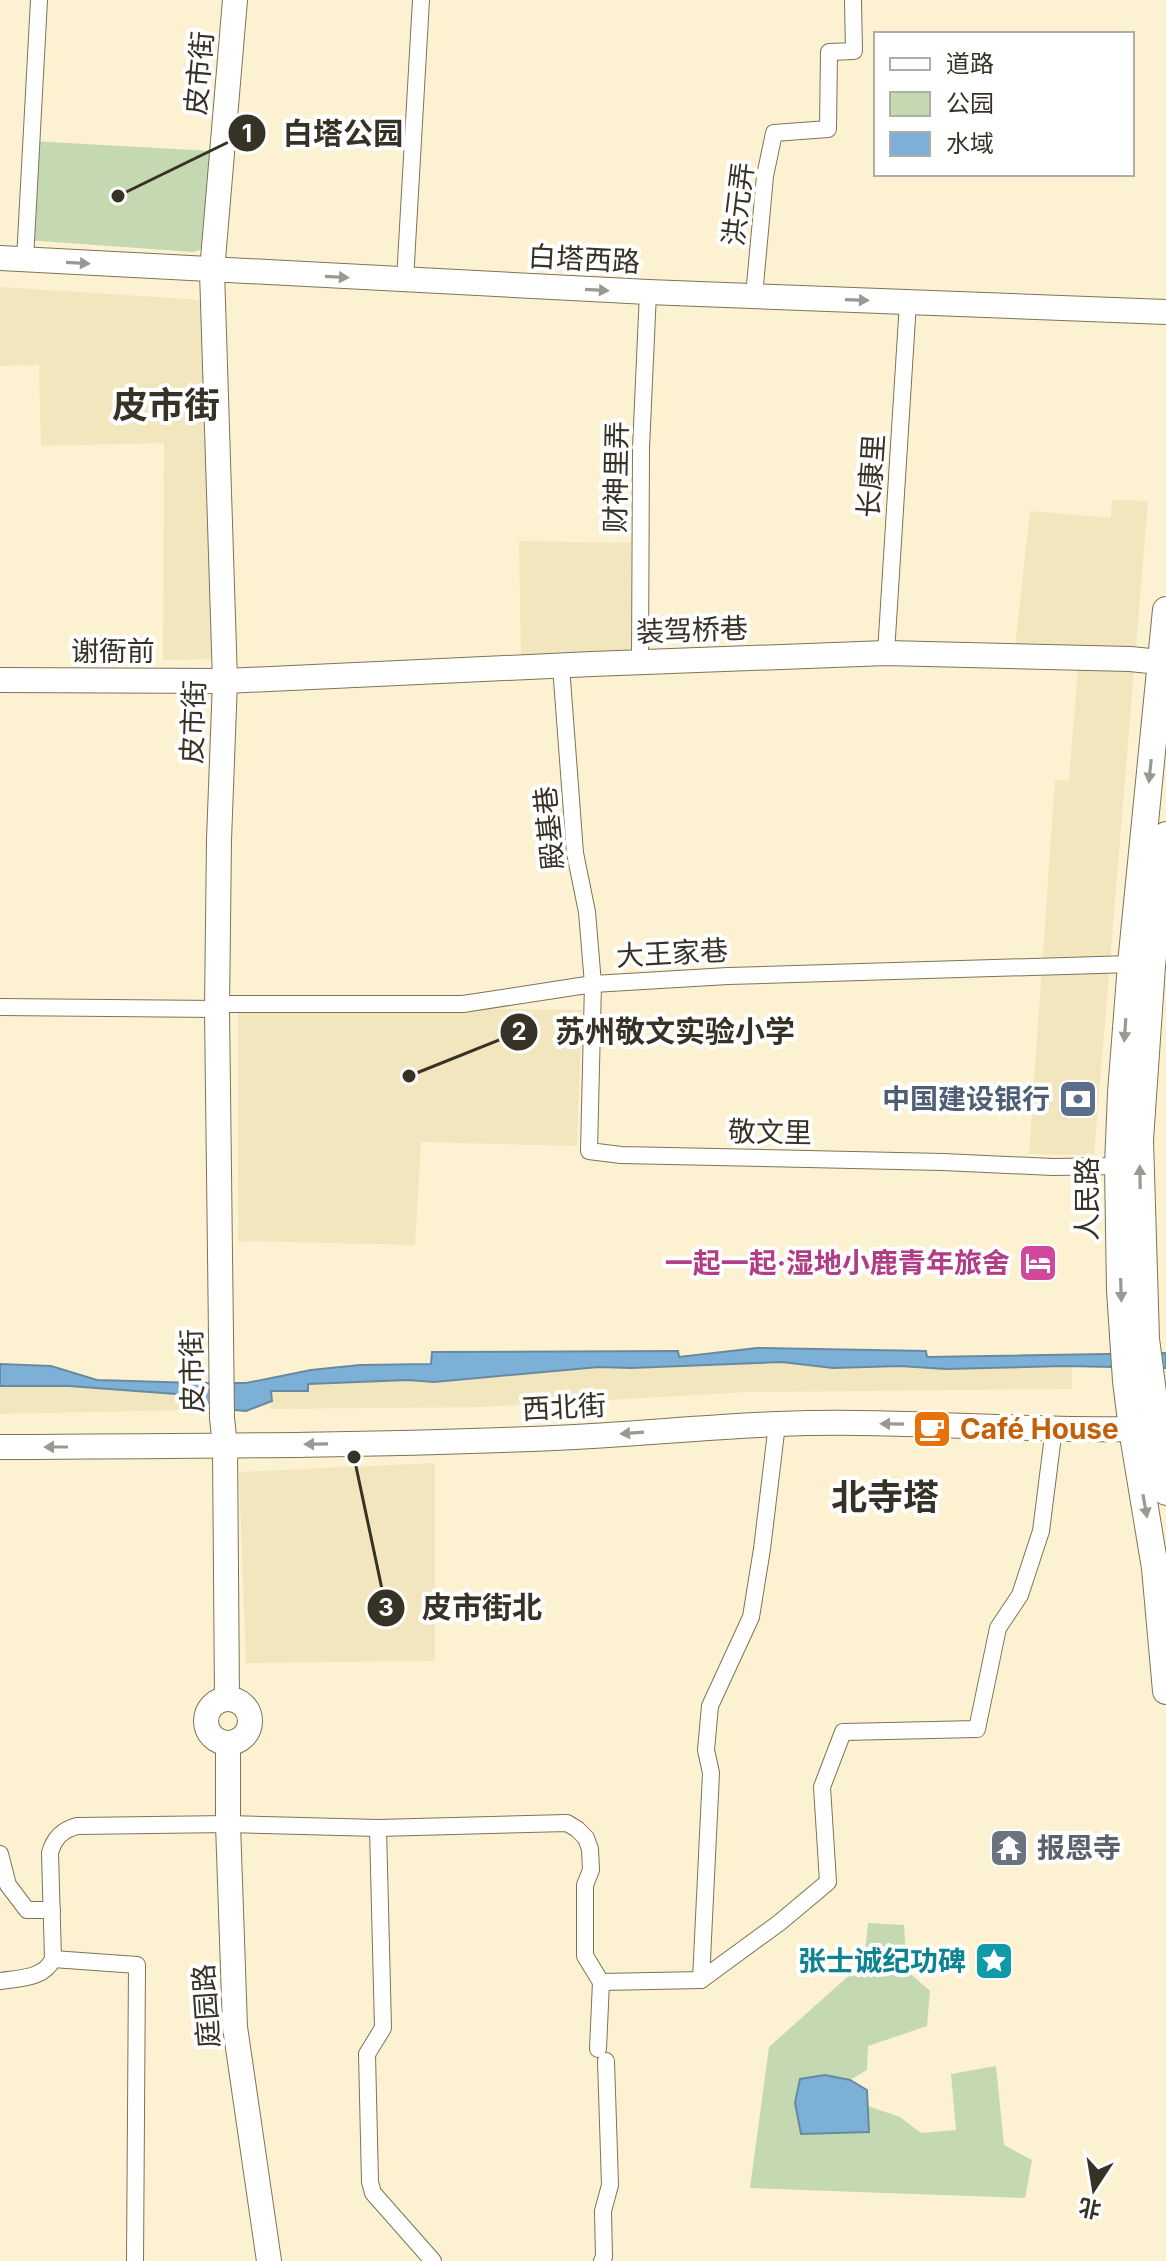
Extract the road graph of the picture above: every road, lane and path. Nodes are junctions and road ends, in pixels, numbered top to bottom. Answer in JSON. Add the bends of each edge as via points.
{"nodes":[{"id":1,"x":39,"y":0,"type":"edge"},
{"id":2,"x":235,"y":0,"type":"edge"},
{"id":3,"x":421,"y":0,"type":"edge"},
{"id":4,"x":853,"y":0,"type":"edge"},
{"id":5,"x":0,"y":258,"type":"edge"},
{"id":6,"x":25,"y":260,"type":"junction"},
{"id":7,"x":212,"y":271,"type":"junction"},
{"id":8,"x":405,"y":280,"type":"junction"},
{"id":9,"x":648,"y":292,"type":"junction"},
{"id":10,"x":754,"y":296,"type":"junction"},
{"id":11,"x":908,"y":302,"type":"junction"},
{"id":12,"x":1166,"y":312,"type":"edge"},
{"id":13,"x":1166,"y":610,"type":"edge"},
{"id":14,"x":886,"y":653,"type":"junction"},
{"id":15,"x":640,"y":662,"type":"junction"},
{"id":16,"x":1160,"y":662,"type":"junction"},
{"id":17,"x":561,"y":666,"type":"junction"},
{"id":18,"x":0,"y":680,"type":"edge"},
{"id":19,"x":225,"y":681,"type":"junction"},
{"id":20,"x":1166,"y":835,"type":"edge"},
{"id":21,"x":1150,"y":966,"type":"edge"},
{"id":22,"x":593,"y":984,"type":"junction"},
{"id":23,"x":0,"y":1007,"type":"edge"},
{"id":24,"x":217,"y":1007,"type":"junction"},
{"id":25,"x":1118,"y":1166,"type":"junction"},
{"id":26,"x":1135,"y":1340,"type":"junction"},
{"id":27,"x":777,"y":1424,"type":"junction"},
{"id":28,"x":1054,"y":1428,"type":"junction"},
{"id":29,"x":1151,"y":1429,"type":"edge"},
{"id":30,"x":225,"y":1446,"type":"junction"},
{"id":31,"x":0,"y":1447,"type":"edge"},
{"id":32,"x":1166,"y":1492,"type":"edge"},
{"id":33,"x":1166,"y":1691,"type":"edge"},
{"id":34,"x":228,"y":1824,"type":"junction"},
{"id":35,"x":378,"y":1828,"type":"junction"},
{"id":36,"x":0,"y":1854,"type":"edge"},
{"id":37,"x":52,"y":1910,"type":"junction"},
{"id":38,"x":53,"y":1959,"type":"junction"},
{"id":39,"x":701,"y":1980,"type":"junction"},
{"id":40,"x":0,"y":1981,"type":"edge"},
{"id":41,"x":601,"y":1982,"type":"junction"},
{"id":42,"x":135,"y":2261,"type":"edge"},
{"id":43,"x":269,"y":2261,"type":"edge"},
{"id":44,"x":433,"y":2261,"type":"edge"},
{"id":45,"x":602,"y":2261,"type":"edge"}],
"edges":[{"from":1,"to":6,"type":"street"},
{"from":2,"to":7,"type":"street","name":"皮市街"},
{"from":3,"to":8,"type":"street"},
{"from":4,"to":10,"type":"street","name":"洪元弄","via":[[854,51],[829,52],[828,129],[774,133]]},
{"from":5,"to":6,"type":"street","name":"白塔西路"},
{"from":6,"to":7,"type":"street","name":"白塔西路","one_way":true},
{"from":7,"to":8,"type":"street","name":"白塔西路","one_way":true},
{"from":7,"to":19,"type":"street","name":"皮市街"},
{"from":8,"to":9,"type":"street","name":"白塔西路","one_way":true},
{"from":9,"to":10,"type":"street","name":"白塔西路"},
{"from":9,"to":15,"type":"street","name":"财神里弄"},
{"from":10,"to":11,"type":"street","name":"白塔西路","one_way":true},
{"from":11,"to":12,"type":"street","name":"白塔西路"},
{"from":11,"to":14,"type":"street","name":"长康里"},
{"from":13,"to":16,"type":"main road","name":"人民路"},
{"from":14,"to":15,"type":"street","name":"装驾桥巷"},
{"from":14,"to":16,"type":"street","name":"装驾桥巷"},
{"from":15,"to":17,"type":"street","name":"装驾桥巷"},
{"from":16,"to":21,"type":"main road","name":"人民路","one_way":true},
{"from":17,"to":19,"type":"street","name":"装驾桥巷"},
{"from":17,"to":22,"type":"street","name":"殿基巷","via":[[575,853]]},
{"from":18,"to":19,"type":"street","name":"谢衙前"},
{"from":19,"to":24,"type":"street","name":"皮市街"},
{"from":20,"to":21,"type":"main road","name":"人民路"},
{"from":21,"to":22,"type":"street","name":"大王家巷"},
{"from":21,"to":25,"type":"main road","name":"人民路","one_way":true,"via":[[1121,1093]]},
{"from":26,"to":21,"type":"main road","name":"人民路","one_way":true},
{"from":22,"to":24,"type":"street","name":"大王家巷","via":[[463,1004]]},
{"from":22,"to":25,"type":"street","name":"敬文里","via":[[589,1151]]},
{"from":23,"to":24,"type":"street","name":"大王家巷"},
{"from":24,"to":30,"type":"street","name":"皮市街"},
{"from":25,"to":26,"type":"main road","name":"人民路","one_way":true,"via":[[1120,1290]]},
{"from":26,"to":29,"type":"main road","name":"人民路"},
{"from":28,"to":27,"type":"street","name":"西北街","one_way":true},
{"from":27,"to":30,"type":"street","name":"西北街","one_way":true,"via":[[558,1438]]},
{"from":27,"to":39,"type":"street","via":[[751,1617],[710,1706]]},
{"from":28,"to":29,"type":"street","name":"西北街"},
{"from":28,"to":39,"type":"street","via":[[1041,1531],[1020,1595],[998,1628],[977,1729],[843,1732],[822,1787],[828,1882]]},
{"from":29,"to":32,"type":"main road","name":"人民路"},
{"from":29,"to":33,"type":"main road","name":"人民路","one_way":true},
{"from":30,"to":31,"type":"street","name":"西北街","one_way":true},
{"from":30,"to":34,"type":"street","name":"庭园路","via":[[227,1699],[211,1706],[205,1722],[212,1738],[228,1744]]},
{"from":34,"to":35,"type":"street"},
{"from":34,"to":37,"type":"street","via":[[69,1828],[52,1845]]},
{"from":34,"to":43,"type":"street","name":"庭园路","via":[[235,2027]]},
{"from":35,"to":41,"type":"street","via":[[567,1823],[577,1829],[590,1849],[585,1956]]},
{"from":35,"to":44,"type":"street","via":[[383,2028],[367,2054],[370,2182],[373,2193]]},
{"from":36,"to":37,"type":"street","via":[[8,1885],[27,1910]]},
{"from":37,"to":38,"type":"street"},
{"from":38,"to":40,"type":"street","via":[[40,1974]]},
{"from":38,"to":42,"type":"street","via":[[137,1965]]},
{"from":39,"to":41,"type":"street"},
{"from":41,"to":45,"type":"street","via":[[610,2185],[603,2211]]}]}
